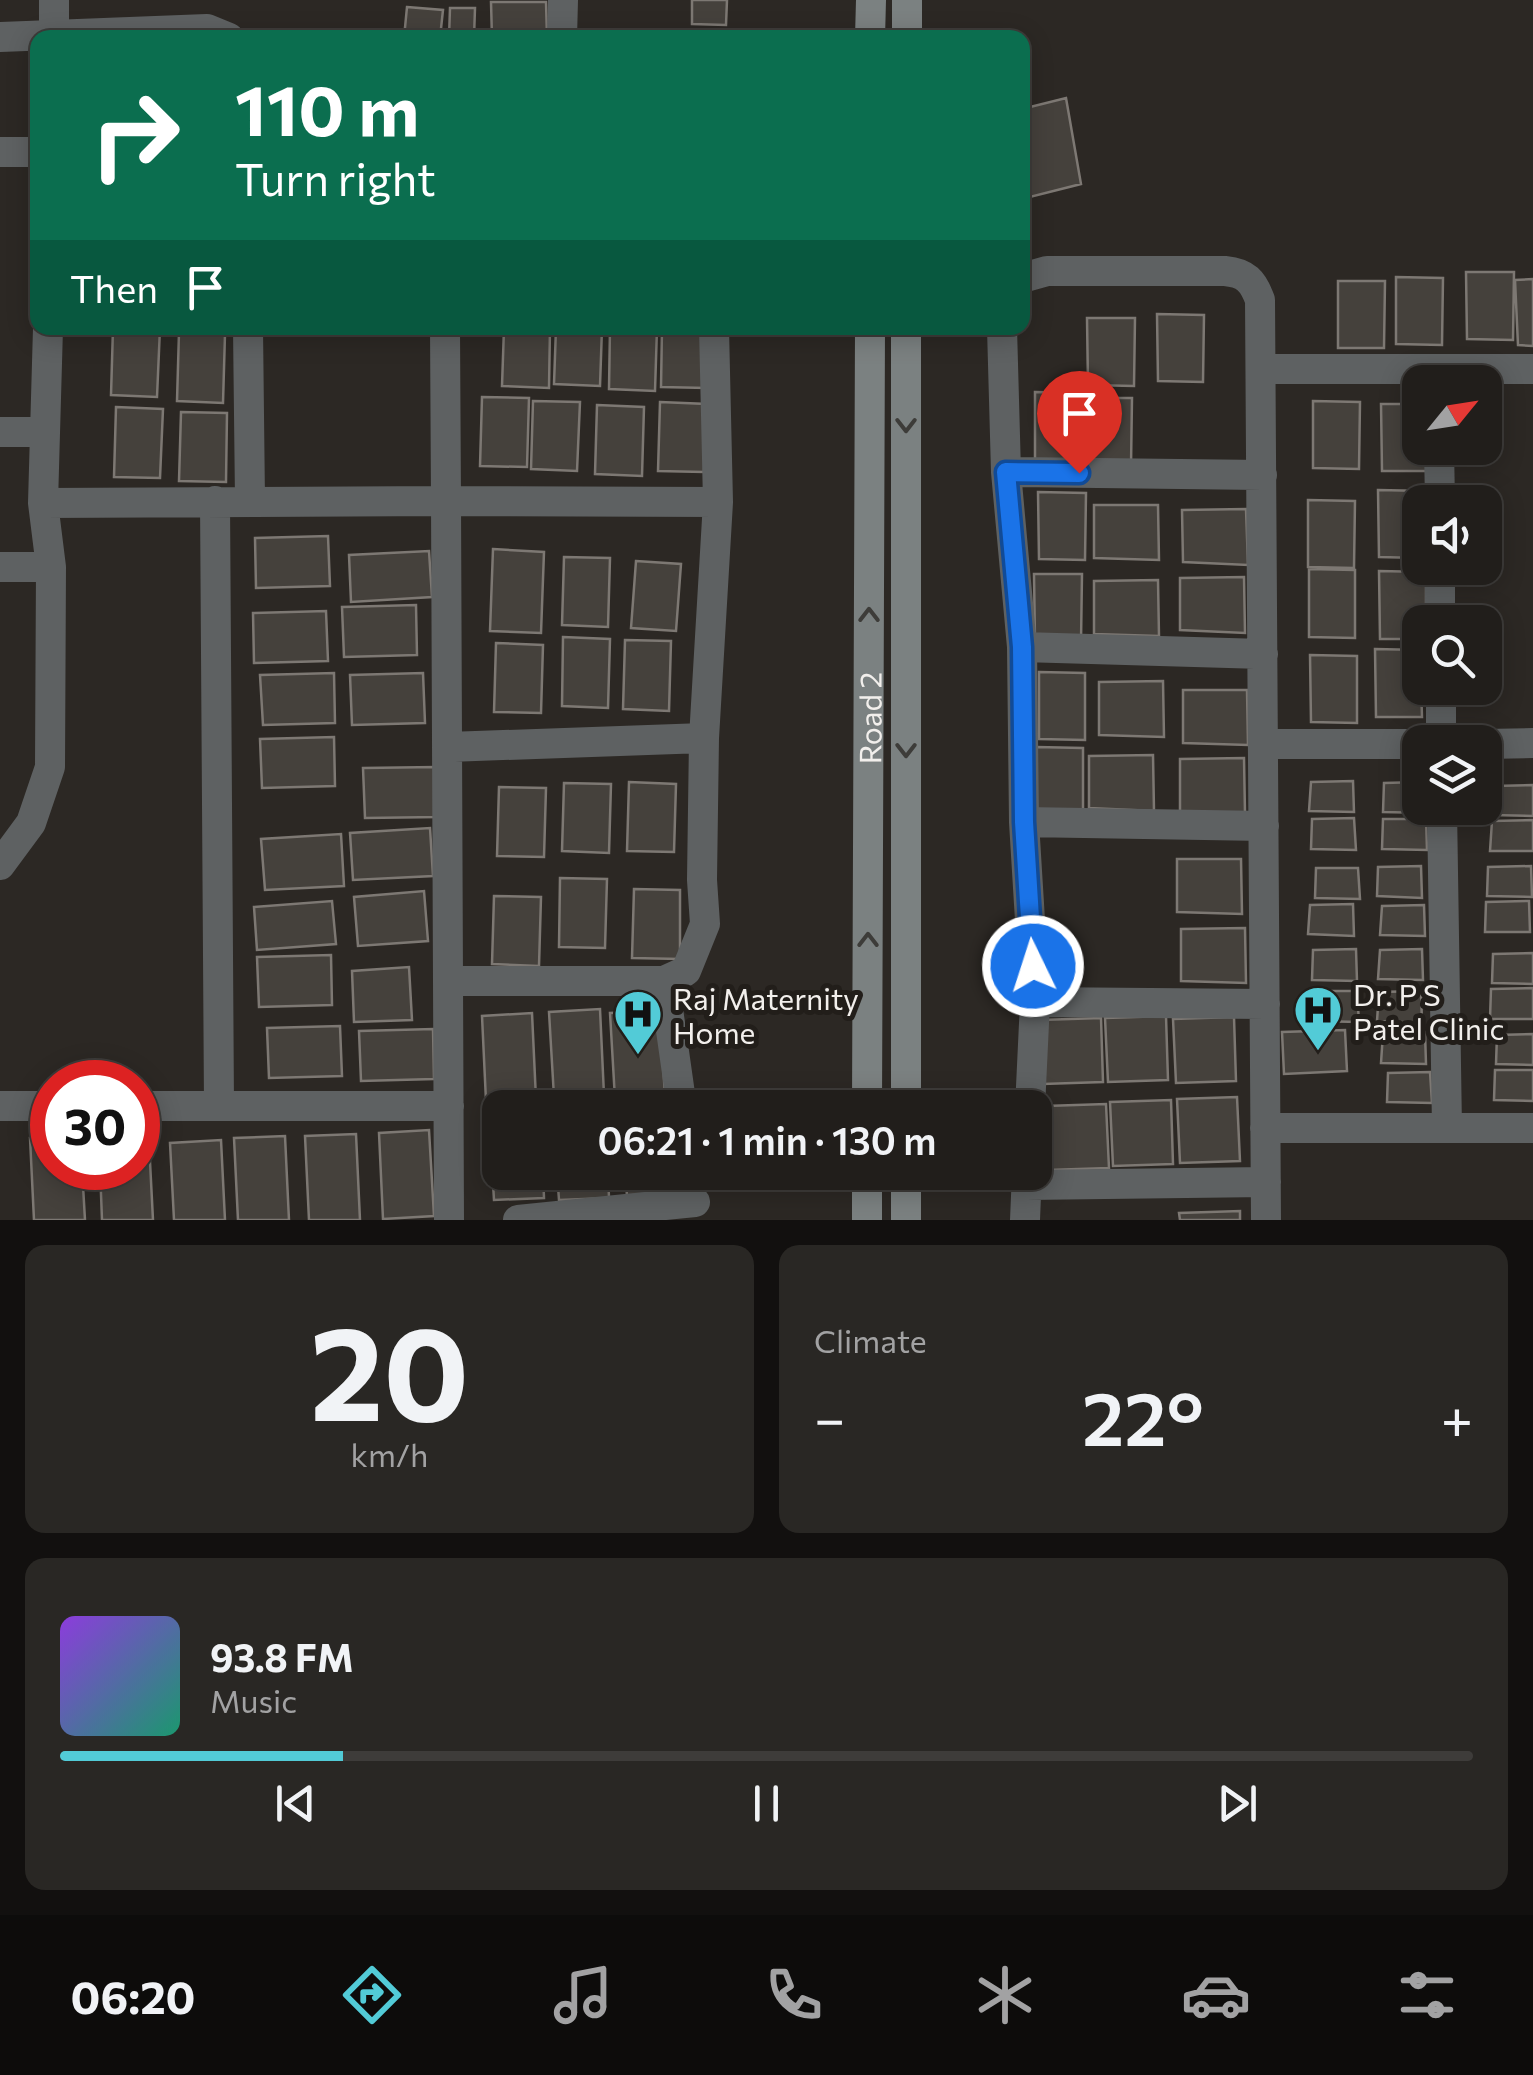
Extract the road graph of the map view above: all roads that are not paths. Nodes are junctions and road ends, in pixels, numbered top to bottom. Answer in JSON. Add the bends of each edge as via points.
{"nodes":[{"id":1,"x":54,"y":0,"type":"edge"},
{"id":2,"x":563,"y":0,"type":"edge"},
{"id":3,"x":870,"y":0,"type":"edge"},
{"id":4,"x":906,"y":0,"type":"edge"},
{"id":5,"x":54,"y":30,"type":"edge"},
{"id":6,"x":562,"y":30,"type":"edge"},
{"id":7,"x":870,"y":30,"type":"edge"},
{"id":8,"x":906,"y":30,"type":"edge"},
{"id":9,"x":0,"y":37,"type":"edge"},
{"id":10,"x":30,"y":38,"type":"edge"},
{"id":11,"x":0,"y":152,"type":"edge"},
{"id":12,"x":30,"y":152,"type":"edge"},
{"id":13,"x":1030,"y":276,"type":"edge"},
{"id":14,"x":48,"y":335,"type":"edge"},
{"id":15,"x":248,"y":335,"type":"edge"},
{"id":16,"x":446,"y":335,"type":"edge"},
{"id":17,"x":714,"y":335,"type":"edge"},
{"id":18,"x":870,"y":335,"type":"edge"},
{"id":19,"x":906,"y":335,"type":"edge"},
{"id":20,"x":1002,"y":335,"type":"edge"},
{"id":21,"x":1261,"y":369,"type":"junction"},
{"id":22,"x":1533,"y":369,"type":"edge"},
{"id":23,"x":1502,"y":371,"type":"edge"},
{"id":24,"x":1402,"y":375,"type":"edge"},
{"id":25,"x":0,"y":432,"type":"edge"},
{"id":26,"x":43,"y":432,"type":"junction"},
{"id":27,"x":1006,"y":472,"type":"junction"},
{"id":28,"x":1262,"y":475,"type":"junction"},
{"id":29,"x":216,"y":501,"type":"junction"},
{"id":30,"x":250,"y":501,"type":"junction"},
{"id":31,"x":446,"y":501,"type":"junction"},
{"id":32,"x":718,"y":502,"type":"junction"},
{"id":33,"x":42,"y":503,"type":"junction"},
{"id":34,"x":0,"y":567,"type":"edge"},
{"id":35,"x":51,"y":567,"type":"junction"},
{"id":36,"x":1022,"y":647,"type":"junction"},
{"id":37,"x":1263,"y":654,"type":"junction"},
{"id":38,"x":704,"y":738,"type":"junction"},
{"id":39,"x":1263,"y":744,"type":"junction"},
{"id":40,"x":1402,"y":744,"type":"edge"},
{"id":41,"x":1502,"y":744,"type":"edge"},
{"id":42,"x":1533,"y":744,"type":"edge"},
{"id":43,"x":448,"y":747,"type":"junction"},
{"id":44,"x":1024,"y":822,"type":"junction"},
{"id":45,"x":1442,"y":825,"type":"edge"},
{"id":46,"x":1264,"y":826,"type":"junction"},
{"id":47,"x":0,"y":865,"type":"edge"},
{"id":48,"x":448,"y":981,"type":"junction"},
{"id":49,"x":664,"y":981,"type":"junction"},
{"id":50,"x":1036,"y":1002,"type":"junction"},
{"id":51,"x":1265,"y":1004,"type":"junction"},
{"id":52,"x":679,"y":1090,"type":"edge"},
{"id":53,"x":867,"y":1090,"type":"edge"},
{"id":54,"x":906,"y":1090,"type":"edge"},
{"id":55,"x":1031,"y":1090,"type":"edge"},
{"id":56,"x":0,"y":1106,"type":"edge"},
{"id":57,"x":30,"y":1106,"type":"edge"},
{"id":58,"x":160,"y":1106,"type":"edge"},
{"id":59,"x":218,"y":1106,"type":"junction"},
{"id":60,"x":450,"y":1106,"type":"junction"},
{"id":61,"x":1265,"y":1128,"type":"junction"},
{"id":62,"x":1447,"y":1128,"type":"junction"},
{"id":63,"x":1533,"y":1128,"type":"edge"},
{"id":64,"x":1052,"y":1179,"type":"edge"},
{"id":65,"x":1266,"y":1182,"type":"junction"},
{"id":66,"x":867,"y":1190,"type":"edge"},
{"id":67,"x":906,"y":1190,"type":"edge"},
{"id":68,"x":1026,"y":1190,"type":"edge"},
{"id":69,"x":694,"y":1198,"type":"edge"},
{"id":70,"x":449,"y":1220,"type":"edge"},
{"id":71,"x":518,"y":1220,"type":"edge"},
{"id":72,"x":867,"y":1220,"type":"edge"},
{"id":73,"x":906,"y":1220,"type":"edge"},
{"id":74,"x":1025,"y":1220,"type":"edge"},
{"id":75,"x":1266,"y":1220,"type":"edge"}],
"edges":[{"from":1,"to":5,"type":"street"},
{"from":2,"to":6,"type":"street"},
{"from":3,"to":7,"type":"street"},
{"from":4,"to":8,"type":"street"},
{"from":9,"to":10,"type":"street"},
{"from":11,"to":12,"type":"street"},
{"from":13,"to":21,"type":"street","via":[[1240,273],[1254,283],[1260,300]]},
{"from":14,"to":26,"type":"street"},
{"from":15,"to":30,"type":"street"},
{"from":16,"to":31,"type":"street"},
{"from":17,"to":32,"type":"street"},
{"from":53,"to":18,"type":"street","name":"Road 2","one_way":true},
{"from":19,"to":54,"type":"street","name":"Road 2","one_way":true},
{"from":20,"to":27,"type":"street"},
{"from":21,"to":24,"type":"street"},
{"from":21,"to":28,"type":"street"},
{"from":22,"to":23,"type":"street"},
{"from":25,"to":26,"type":"street"},
{"from":26,"to":33,"type":"street"},
{"from":27,"to":28,"type":"street"},
{"from":27,"to":36,"type":"street"},
{"from":28,"to":37,"type":"street"},
{"from":29,"to":30,"type":"street"},
{"from":29,"to":33,"type":"street"},
{"from":29,"to":59,"type":"street"},
{"from":30,"to":31,"type":"street"},
{"from":31,"to":32,"type":"street"},
{"from":31,"to":43,"type":"street"},
{"from":32,"to":38,"type":"street"},
{"from":33,"to":35,"type":"street"},
{"from":34,"to":35,"type":"street"},
{"from":35,"to":47,"type":"street","via":[[50,768],[32,823]]},
{"from":36,"to":37,"type":"street"},
{"from":36,"to":44,"type":"street"},
{"from":37,"to":39,"type":"street"},
{"from":38,"to":43,"type":"street"},
{"from":38,"to":49,"type":"street","via":[[706,924],[686,971]]},
{"from":39,"to":40,"type":"street"},
{"from":39,"to":46,"type":"street"},
{"from":41,"to":42,"type":"street"},
{"from":43,"to":48,"type":"street"},
{"from":44,"to":46,"type":"street"},
{"from":44,"to":50,"type":"street"},
{"from":45,"to":62,"type":"street"},
{"from":46,"to":51,"type":"street"},
{"from":48,"to":49,"type":"street"},
{"from":48,"to":60,"type":"street"},
{"from":49,"to":52,"type":"street"},
{"from":50,"to":51,"type":"street"},
{"from":50,"to":55,"type":"street"},
{"from":51,"to":61,"type":"street"},
{"from":56,"to":57,"type":"street"},
{"from":58,"to":59,"type":"street"},
{"from":59,"to":60,"type":"street"},
{"from":60,"to":70,"type":"street"},
{"from":61,"to":62,"type":"street"},
{"from":61,"to":65,"type":"street"},
{"from":62,"to":63,"type":"street"},
{"from":64,"to":65,"type":"street"},
{"from":65,"to":75,"type":"street"},
{"from":66,"to":72,"type":"street"},
{"from":67,"to":73,"type":"street"},
{"from":68,"to":74,"type":"street"},
{"from":69,"to":71,"type":"street"}]}
